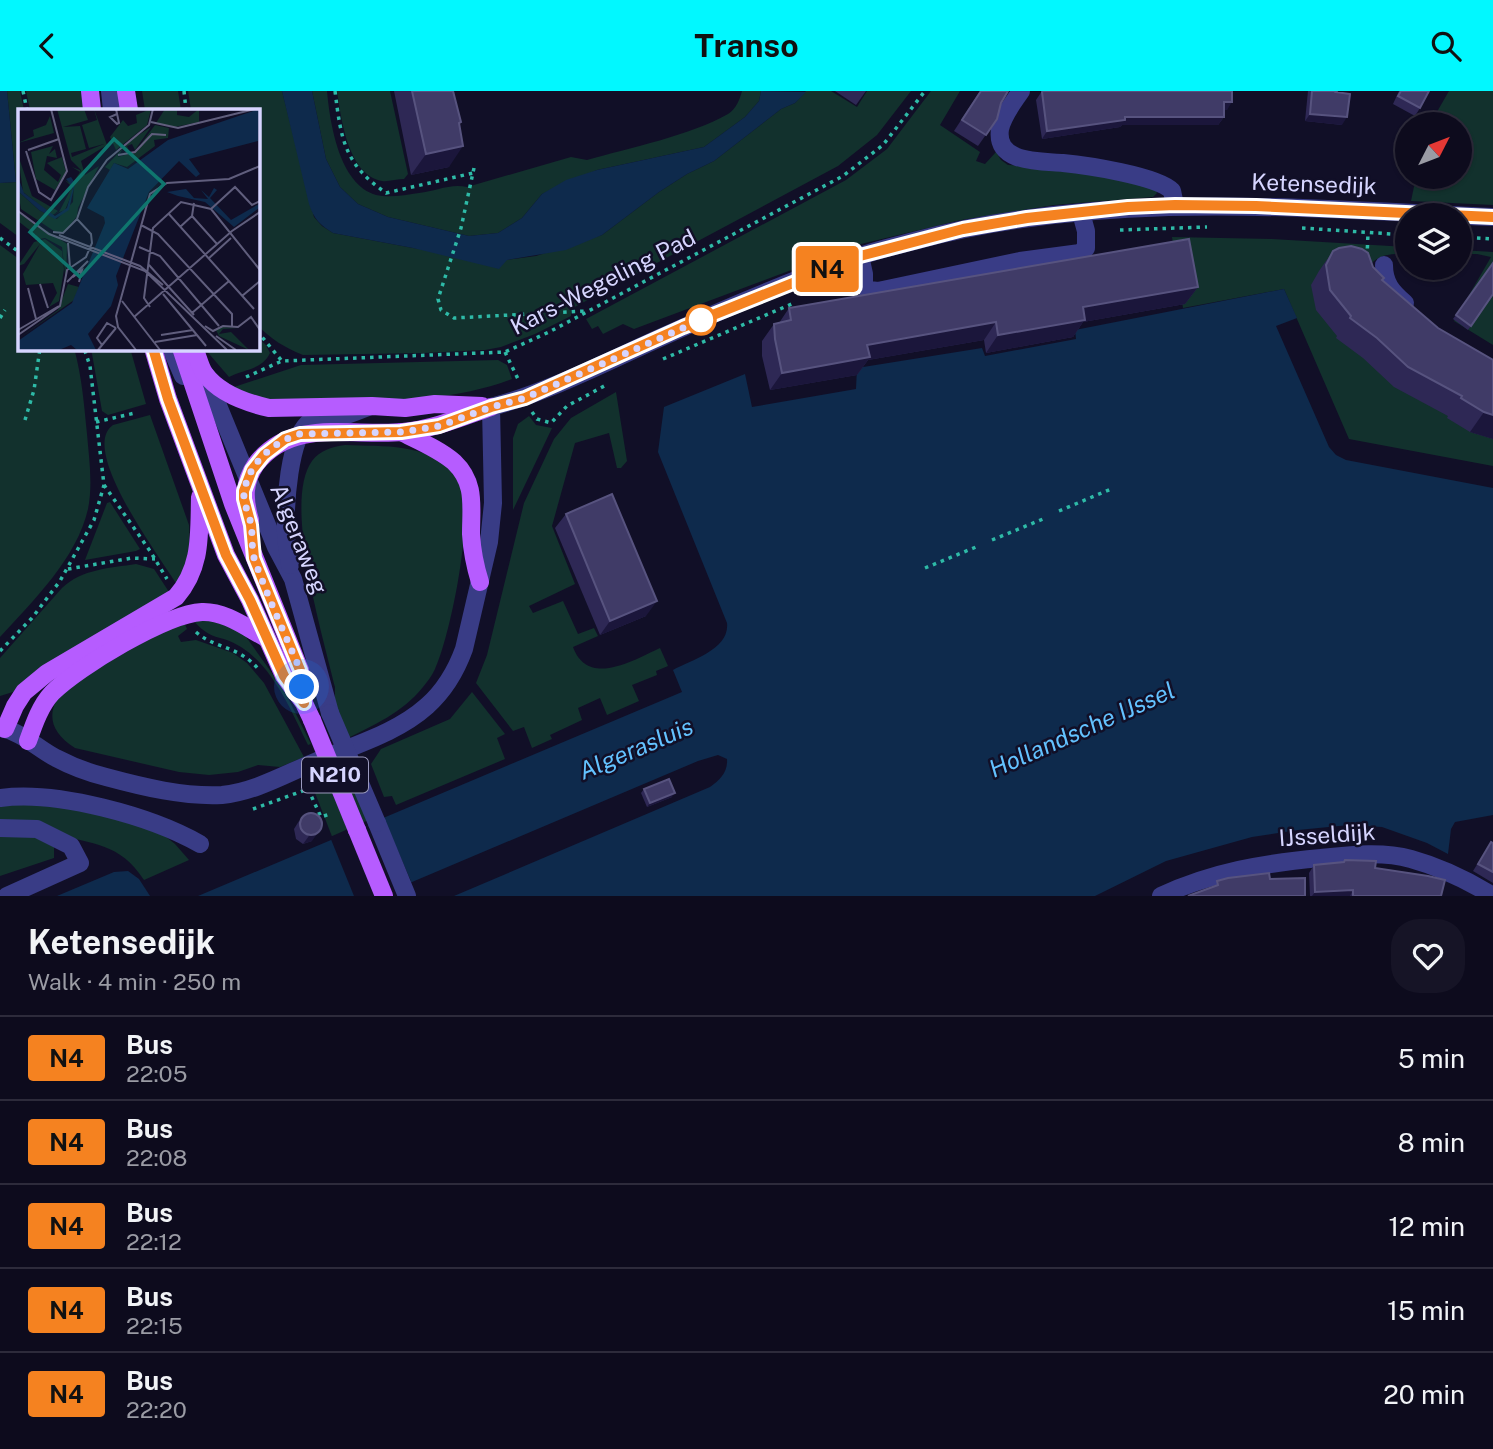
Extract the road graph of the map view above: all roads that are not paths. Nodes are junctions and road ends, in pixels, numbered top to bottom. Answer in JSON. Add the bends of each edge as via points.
{"nodes":[{"id":1,"x":90,"y":91,"type":"edge"},
{"id":2,"x":110,"y":91,"type":"edge"},
{"id":3,"x":126,"y":91,"type":"edge"},
{"id":4,"x":1021,"y":91,"type":"edge"},
{"id":5,"x":92,"y":109,"type":"edge"},
{"id":6,"x":112,"y":109,"type":"edge"},
{"id":7,"x":129,"y":109,"type":"edge"},
{"id":8,"x":1175,"y":205,"type":"junction"},
{"id":9,"x":1081,"y":213,"type":"junction"},
{"id":10,"x":1493,"y":216,"type":"edge"},
{"id":11,"x":860,"y":256,"type":"junction"},
{"id":12,"x":1384,"y":265,"type":"dead end"},
{"id":13,"x":1420,"y":315,"type":"edge"},
{"id":14,"x":154,"y":350,"type":"edge"},
{"id":15,"x":172,"y":350,"type":"edge"},
{"id":16,"x":182,"y":350,"type":"edge"},
{"id":17,"x":195,"y":350,"type":"edge"},
{"id":18,"x":205,"y":374,"type":"junction"},
{"id":19,"x":372,"y":406,"type":"junction"},
{"id":20,"x":491,"y":407,"type":"junction"},
{"id":21,"x":401,"y":432,"type":"junction"},
{"id":22,"x":300,"y":434,"type":"junction"},
{"id":23,"x":216,"y":453,"type":"junction"},
{"id":24,"x":248,"y":479,"type":"junction"},
{"id":25,"x":200,"y":487,"type":"junction"},
{"id":26,"x":254,"y":558,"type":"junction"},
{"id":27,"x":293,"y":579,"type":"junction"},
{"id":28,"x":480,"y":582,"type":"junction"},
{"id":29,"x":266,"y":638,"type":"junction"},
{"id":30,"x":304,"y":703,"type":"junction"},
{"id":31,"x":3,"y":728,"type":"edge"},
{"id":32,"x":28,"y":741,"type":"junction"},
{"id":33,"x":0,"y":798,"type":"edge"},
{"id":34,"x":0,"y":828,"type":"edge"},
{"id":35,"x":200,"y":844,"type":"dead end"},
{"id":36,"x":7,"y":896,"type":"edge"},
{"id":37,"x":384,"y":896,"type":"edge"},
{"id":38,"x":407,"y":896,"type":"edge"},
{"id":39,"x":1161,"y":896,"type":"edge"},
{"id":40,"x":1493,"y":896,"type":"edge"}],
"edges":[{"from":1,"to":5,"type":"main road"},
{"from":2,"to":6,"type":"street"},
{"from":3,"to":7,"type":"main road"},
{"from":4,"to":8,"type":"street","via":[[1000,131],[1011,154],[1032,163],[1062,163],[1163,183],[1172,191]]},
{"from":8,"to":9,"type":"street","name":"Ketensedijk"},
{"from":8,"to":10,"type":"street","name":"Ketensedijk"},
{"from":9,"to":11,"type":"street","name":"Ketensedijk","via":[[963,229]]},
{"from":9,"to":11,"type":"street","via":[[1086,248],[1080,253],[878,291],[864,287]]},
{"from":11,"to":20,"type":"street","name":"Ketensedijk","via":[[683,327],[525,398]]},
{"from":12,"to":13,"type":"street","via":[[1384,277],[1393,293]]},
{"from":14,"to":25,"type":"main road","number":"N210"},
{"from":15,"to":23,"type":"street","number":"N210"},
{"from":16,"to":23,"type":"main road","number":"N210"},
{"from":17,"to":18,"type":"main road","name":"Algeraweg"},
{"from":18,"to":19,"type":"main road","via":[[234,396],[269,408]]},
{"from":18,"to":24,"type":"street","name":"Algeraweg"},
{"from":19,"to":20,"type":"main road"},
{"from":19,"to":22,"type":"street","via":[[310,421]]},
{"from":20,"to":21,"type":"main road","via":[[439,426]]},
{"from":20,"to":28,"type":"street","via":[[493,503]]},
{"from":21,"to":22,"type":"main road"},
{"from":21,"to":28,"type":"main road","via":[[442,453],[466,477],[472,499],[473,562]]},
{"from":22,"to":24,"type":"main road","via":[[271,449]]},
{"from":22,"to":27,"type":"street","via":[[286,508],[285,536]]},
{"from":23,"to":26,"type":"main road","number":"N210"},
{"from":24,"to":26,"type":"main road","via":[[244,499]]},
{"from":24,"to":27,"type":"street","name":"Algeraweg"},
{"from":25,"to":29,"type":"main road","number":"N210"},
{"from":25,"to":31,"type":"main road","via":[[199,541],[187,584],[176,597],[47,673],[24,692]]},
{"from":26,"to":30,"type":"main road","number":"N210","via":[[300,670]]},
{"from":27,"to":38,"type":"street","name":"Algeraweg","bridge":true,"via":[[330,713]]},
{"from":28,"to":32,"type":"street","via":[[458,664],[426,708],[389,730],[242,791],[184,793],[104,776],[56,758]]},
{"from":29,"to":30,"type":"main road","number":"N210","via":[[284,676]]},
{"from":29,"to":32,"type":"main road","via":[[220,615],[203,612],[160,625],[66,681],[41,708]]},
{"from":30,"to":37,"type":"main road","number":"N210","bridge":true},
{"from":31,"to":32,"type":"street"},
{"from":33,"to":35,"type":"street","via":[[57,799],[124,813]]},
{"from":34,"to":36,"type":"street","via":[[37,829],[71,846],[80,863]]},
{"from":39,"to":40,"type":"street","name":"IJsseldijk","via":[[1233,870],[1292,860],[1370,855],[1409,858],[1472,882]]}]}
